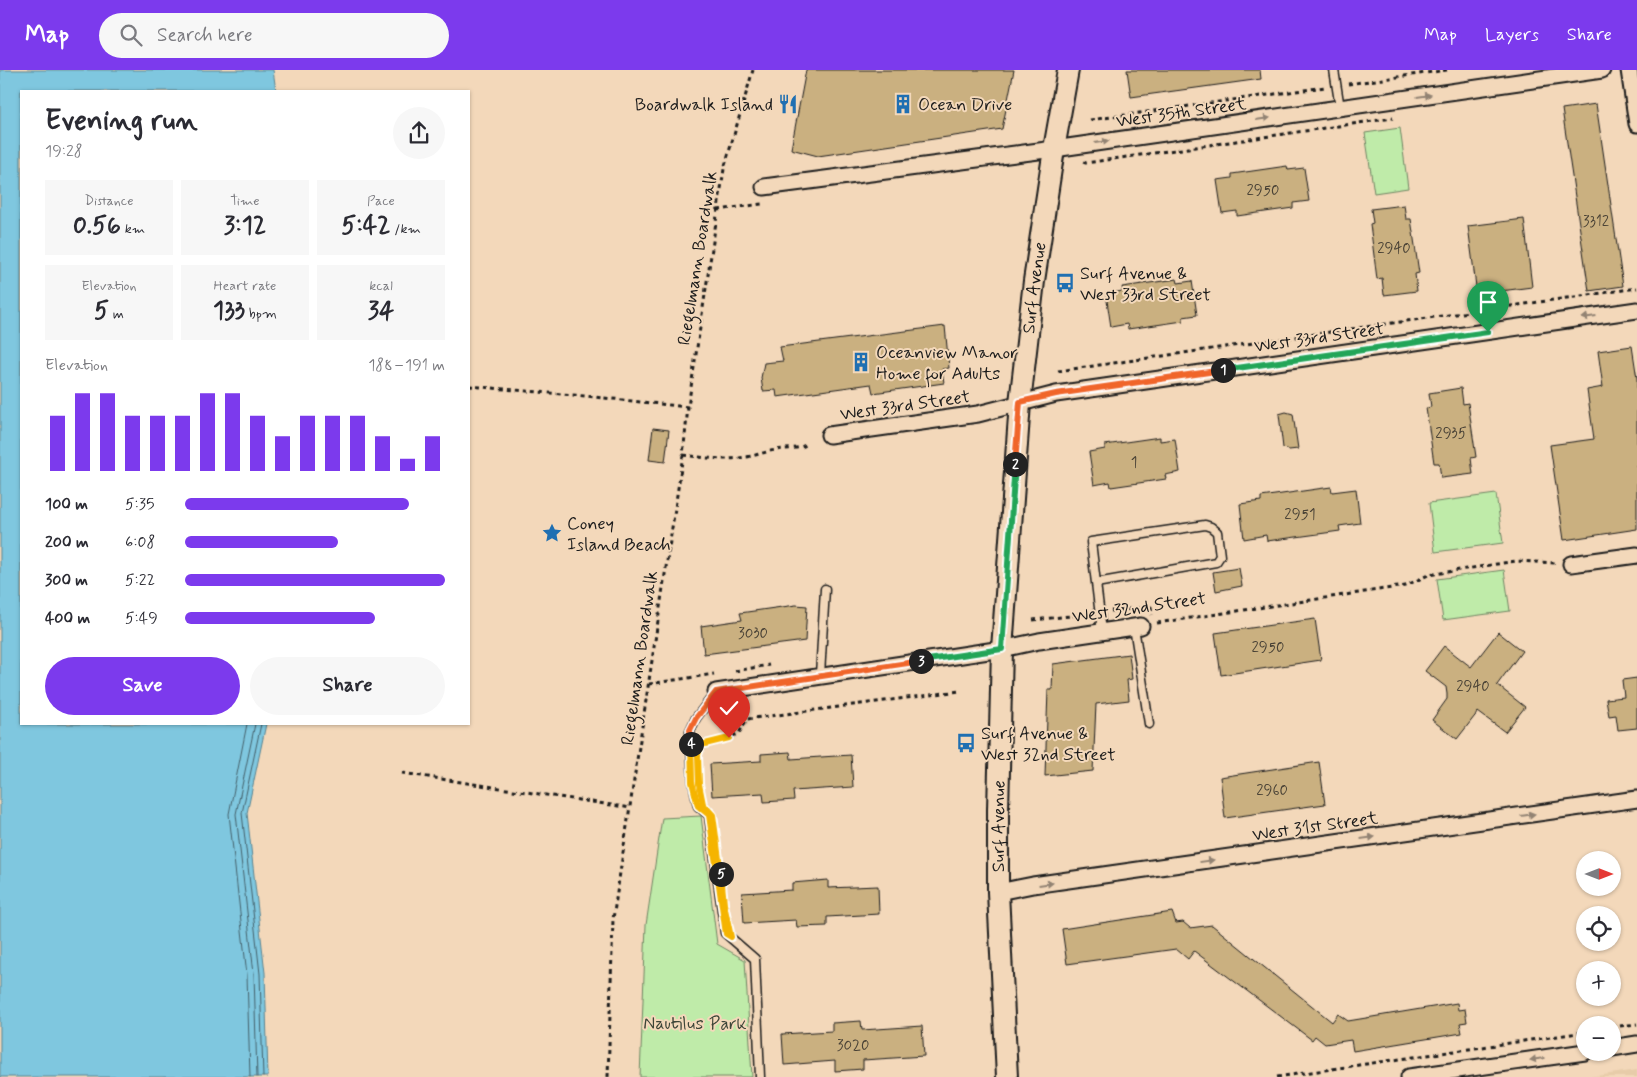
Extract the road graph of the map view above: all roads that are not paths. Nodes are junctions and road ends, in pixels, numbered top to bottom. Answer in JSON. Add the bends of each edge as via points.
{"nodes":[{"id":1,"x":1068,"y":70,"type":"edge"},
{"id":2,"x":1334,"y":70,"type":"edge"},
{"id":3,"x":1602,"y":70,"type":"edge"},
{"id":4,"x":1629,"y":70,"type":"edge"},
{"id":5,"x":1340,"y":108,"type":"junction"},
{"id":6,"x":1637,"y":124,"type":"edge"},
{"id":7,"x":1054,"y":149,"type":"junction"},
{"id":8,"x":764,"y":187,"type":"dead end"},
{"id":9,"x":1637,"y":310,"type":"edge"},
{"id":10,"x":1020,"y":402,"type":"junction"},
{"id":11,"x":829,"y":435,"type":"dead end"},
{"id":12,"x":1637,"y":555,"type":"edge"},
{"id":13,"x":1565,"y":563,"type":"road end"},
{"id":14,"x":1096,"y":583,"type":"junction"},
{"id":15,"x":825,"y":589,"type":"dead end"},
{"id":16,"x":1138,"y":627,"type":"joint"},
{"id":17,"x":1102,"y":632,"type":"junction"},
{"id":18,"x":1002,"y":649,"type":"junction"},
{"id":19,"x":820,"y":675,"type":"junction"},
{"id":20,"x":716,"y":692,"type":"joint"},
{"id":21,"x":1149,"y":724,"type":"dead end"},
{"id":22,"x":1637,"y":799,"type":"edge"},
{"id":23,"x":998,"y":892,"type":"junction"},
{"id":24,"x":1637,"y":1044,"type":"edge"},
{"id":25,"x":1621,"y":1047,"type":"edge"},
{"id":26,"x":1576,"y":1053,"type":"edge"},
{"id":27,"x":760,"y":1077,"type":"edge"},
{"id":28,"x":1007,"y":1077,"type":"edge"},
{"id":29,"x":1409,"y":1077,"type":"edge"}],
"edges":[{"from":1,"to":7,"type":"main road","name":"Surf Avenue"},
{"from":2,"to":5,"type":"lane"},
{"from":5,"to":3,"type":"street","name":"West 35th Street","one_way":true},
{"from":4,"to":6,"type":"street"},
{"from":7,"to":5,"type":"street","name":"West 35th Street","one_way":true},
{"from":7,"to":8,"type":"street","name":"West 35th Street"},
{"from":7,"to":10,"type":"main road","name":"Surf Avenue"},
{"from":9,"to":10,"type":"street","name":"West 33rd Street","one_way":true,"via":[[1056,394]]},
{"from":10,"to":11,"type":"street","name":"West 33rd Street","via":[[978,414]]},
{"from":10,"to":18,"type":"main road","name":"Surf Avenue"},
{"from":12,"to":13,"type":"street"},
{"from":14,"to":14,"type":"lane","via":[[1091,542],[1205,525],[1217,532],[1220,556],[1216,562]]},
{"from":14,"to":17,"type":"lane"},
{"from":15,"to":19,"type":"lane"},
{"from":16,"to":17,"type":"street","name":"West 32nd Street"},
{"from":16,"to":21,"type":"lane"},
{"from":17,"to":18,"type":"street","name":"West 32nd Street"},
{"from":18,"to":19,"type":"street","name":"West 32nd Street"},
{"from":18,"to":23,"type":"main road","name":"Surf Avenue"},
{"from":19,"to":20,"type":"street","name":"West 32nd Street"},
{"from":20,"to":27,"type":"lane","via":[[690,730],[692,782],[698,806],[709,815],[726,934],[755,959]]},
{"from":23,"to":22,"type":"street","name":"West 31st Street","one_way":true},
{"from":23,"to":28,"type":"main road","name":"Surf Avenue"},
{"from":24,"to":25,"type":"street"},
{"from":26,"to":29,"type":"street","one_way":true}]}
